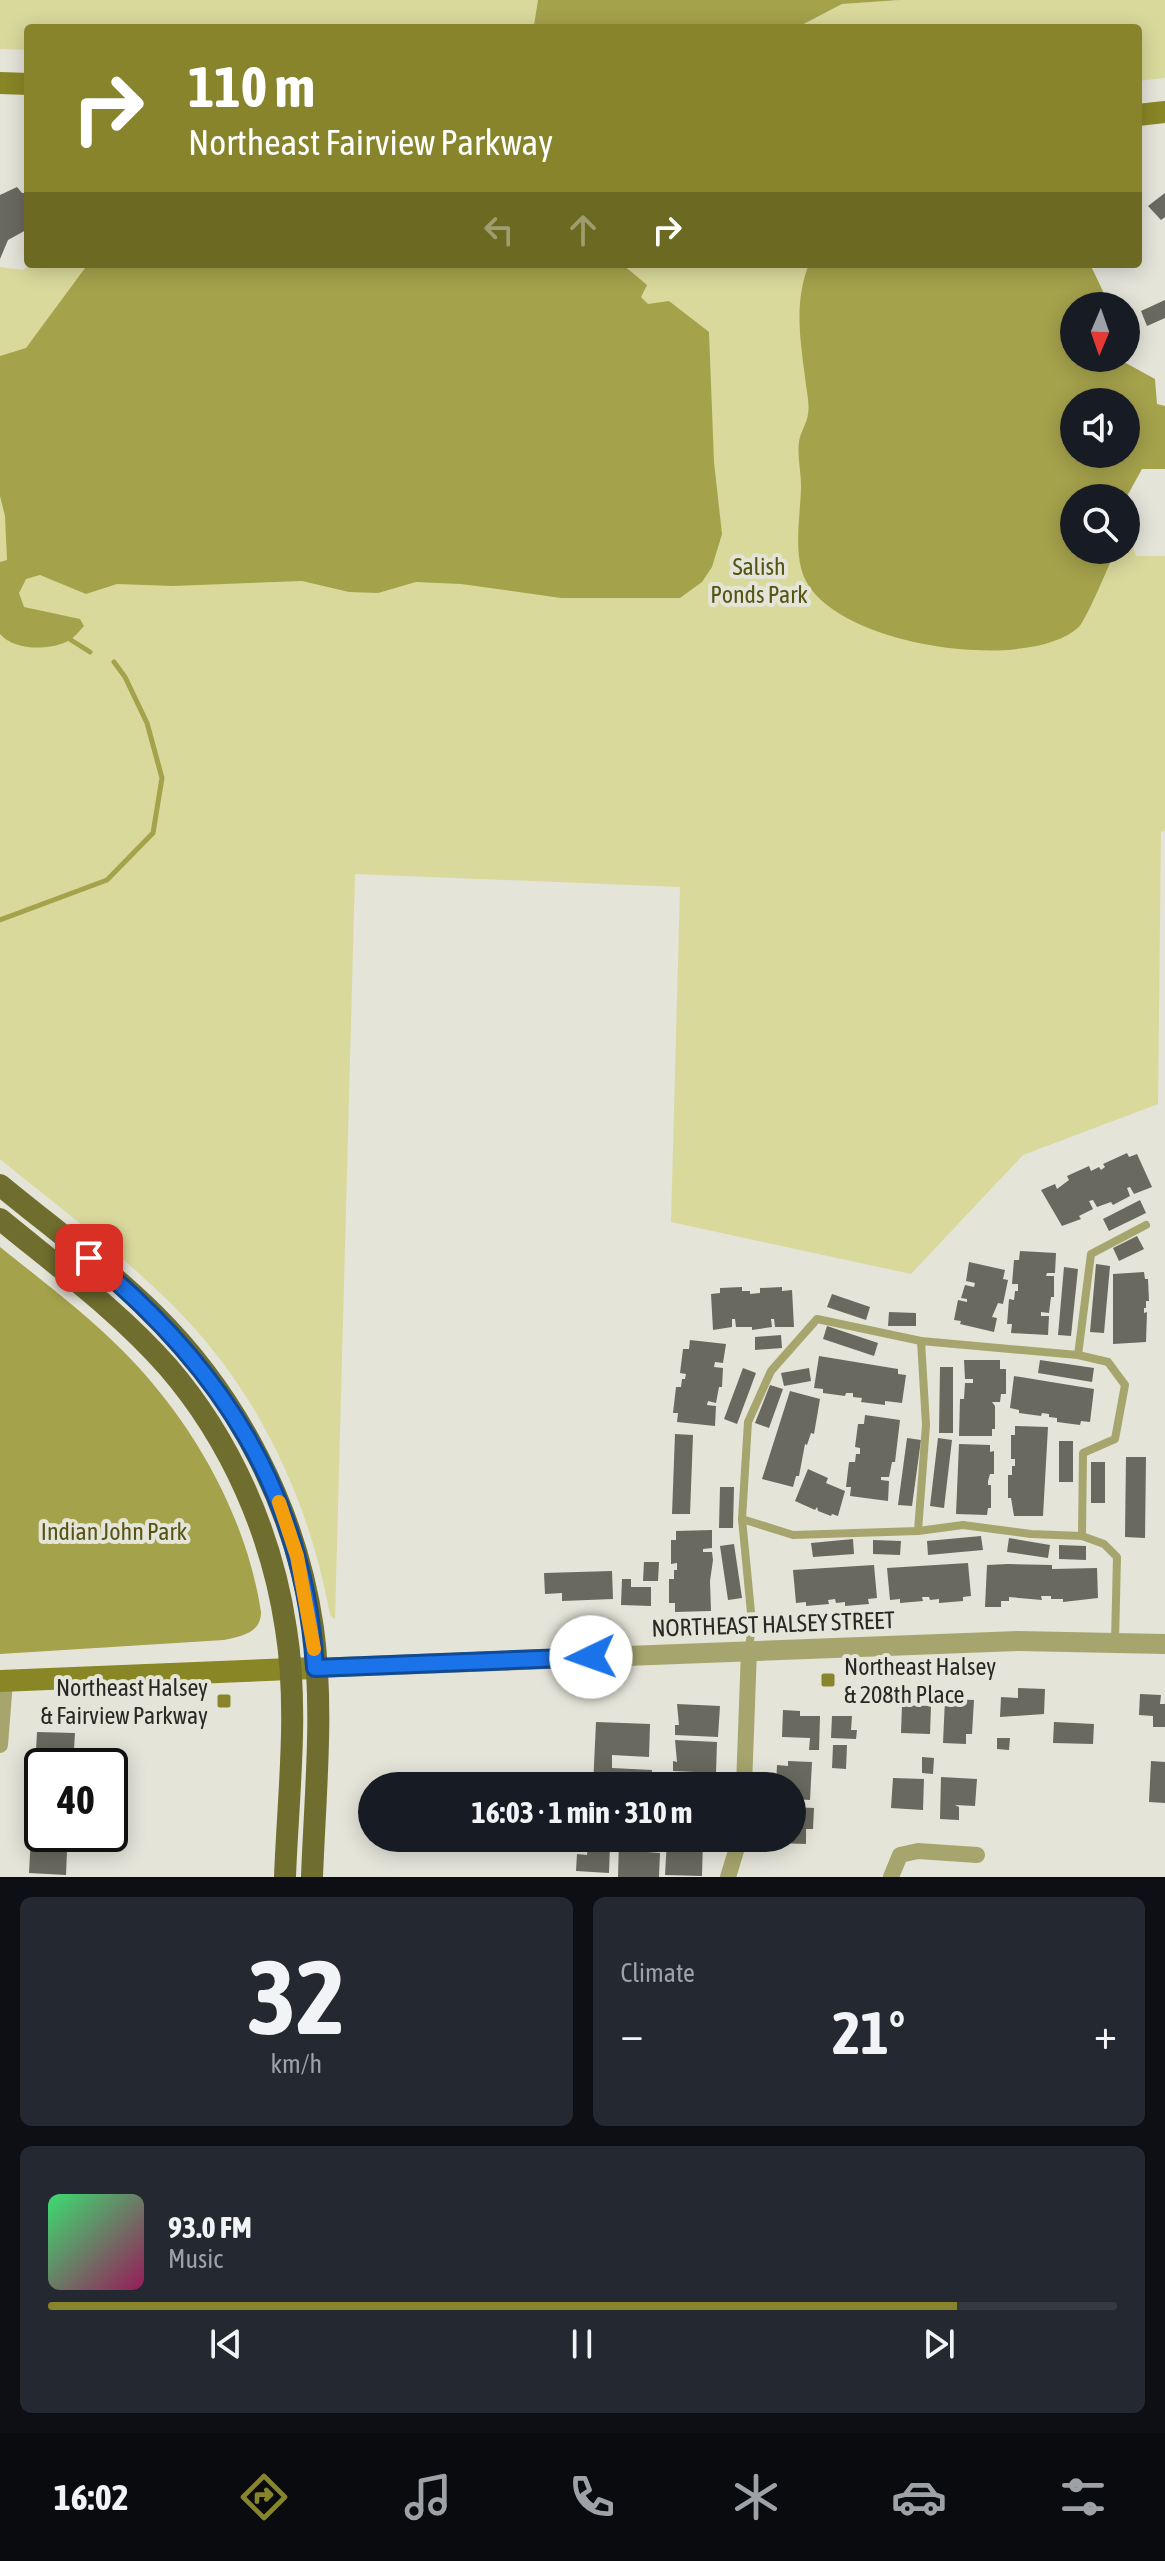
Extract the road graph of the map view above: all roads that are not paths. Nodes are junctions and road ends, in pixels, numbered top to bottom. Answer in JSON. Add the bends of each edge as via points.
{"nodes":[{"id":1,"x":0,"y":83,"type":"edge"},
{"id":2,"x":24,"y":84,"type":"edge"},
{"id":3,"x":1165,"y":112,"type":"edge"},
{"id":4,"x":1142,"y":115,"type":"edge"},
{"id":5,"x":0,"y":1185,"type":"edge"},
{"id":6,"x":0,"y":1219,"type":"edge"},
{"id":7,"x":1146,"y":1225,"type":"dead end"},
{"id":8,"x":921,"y":1341,"type":"junction"},
{"id":9,"x":1078,"y":1355,"type":"junction"},
{"id":10,"x":742,"y":1519,"type":"junction"},
{"id":11,"x":918,"y":1531,"type":"junction"},
{"id":12,"x":1082,"y":1536,"type":"junction"},
{"id":13,"x":1115,"y":1642,"type":"junction"},
{"id":14,"x":1165,"y":1644,"type":"edge"},
{"id":15,"x":749,"y":1650,"type":"junction"},
{"id":16,"x":315,"y":1668,"type":"junction"},
{"id":17,"x":289,"y":1669,"type":"junction"},
{"id":18,"x":3,"y":1681,"type":"edge"},
{"id":19,"x":0,"y":1745,"type":"edge"},
{"id":20,"x":745,"y":1772,"type":"edge"},
{"id":21,"x":736,"y":1852,"type":"edge"},
{"id":22,"x":977,"y":1855,"type":"dead end"},
{"id":23,"x":285,"y":1877,"type":"edge"},
{"id":24,"x":312,"y":1877,"type":"edge"},
{"id":25,"x":728,"y":1877,"type":"edge"},
{"id":26,"x":891,"y":1877,"type":"edge"}],
"edges":[{"from":1,"to":2,"type":"main road"},
{"from":3,"to":4,"type":"main road"},
{"from":5,"to":16,"type":"main road","via":[[154,1314],[223,1397],[261,1463],[289,1530],[310,1616]]},
{"from":6,"to":17,"type":"main road","via":[[151,1349],[204,1417],[237,1472],[262,1529],[285,1621]]},
{"from":7,"to":9,"type":"lane","via":[[1091,1254]]},
{"from":8,"to":9,"type":"lane"},
{"from":8,"to":10,"type":"lane","via":[[817,1319],[771,1371],[748,1422]]},
{"from":8,"to":11,"type":"lane","via":[[926,1425]]},
{"from":9,"to":12,"type":"lane","via":[[1108,1362],[1125,1385],[1115,1439],[1083,1453]]},
{"from":10,"to":11,"type":"lane","via":[[793,1535]]},
{"from":10,"to":15,"type":"lane","via":[[752,1623]]},
{"from":11,"to":12,"type":"lane","via":[[963,1525]]},
{"from":12,"to":13,"type":"lane","via":[[1104,1544],[1117,1557]]},
{"from":13,"to":14,"type":"street","name":"NORTHEAST HALSEY STREET"},
{"from":13,"to":15,"type":"street","name":"NORTHEAST HALSEY STREET"},
{"from":15,"to":16,"type":"street","name":"NORTHEAST HALSEY STREET"},
{"from":15,"to":20,"type":"street"},
{"from":16,"to":17,"type":"main road","name":"NORTHEAST HALSEY STREET"},
{"from":16,"to":24,"type":"main road"},
{"from":17,"to":18,"type":"main road","name":"NORTHEAST HALSEY STREET"},
{"from":17,"to":23,"type":"main road"},
{"from":18,"to":19,"type":"street"},
{"from":21,"to":25,"type":"street"},
{"from":22,"to":26,"type":"street","via":[[900,1855]]}]}
